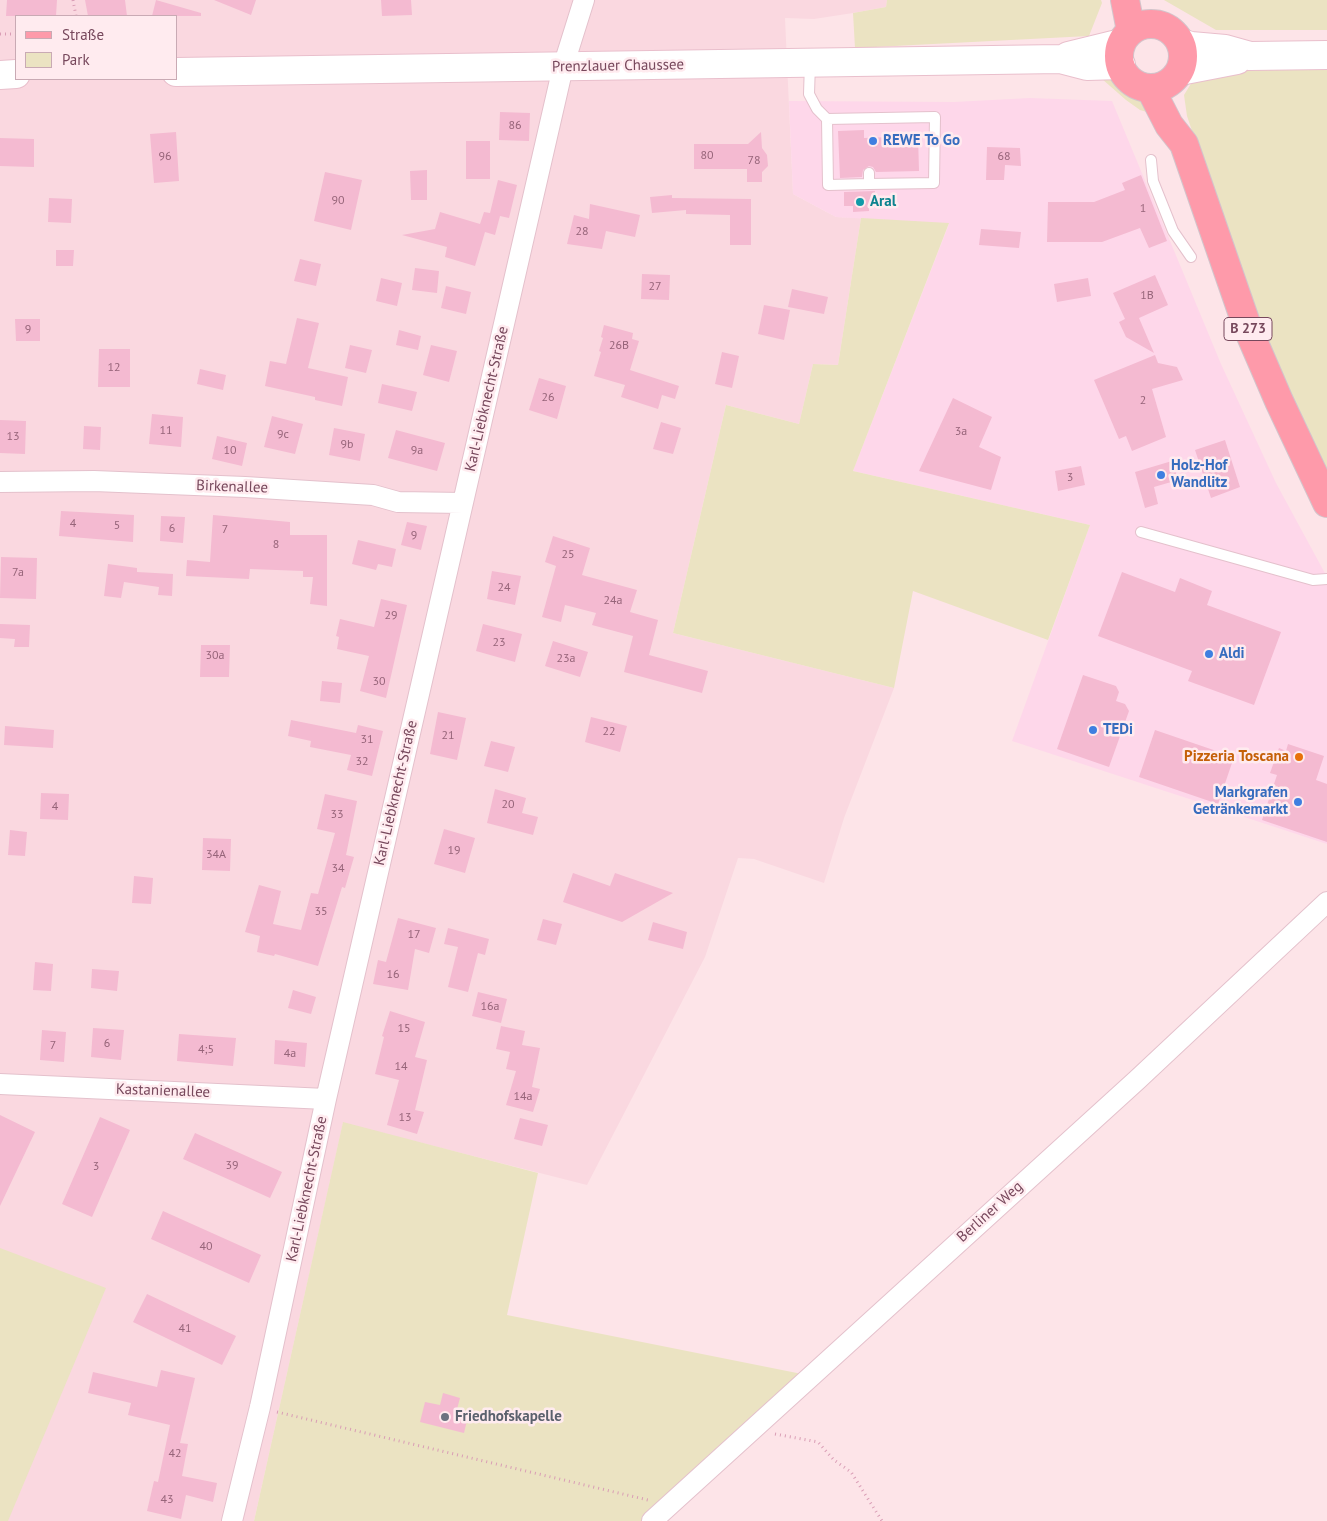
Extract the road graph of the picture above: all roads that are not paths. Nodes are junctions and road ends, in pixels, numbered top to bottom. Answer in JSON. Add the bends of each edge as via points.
{"nodes":[{"id":1,"x":584,"y":0,"type":"edge"},
{"id":2,"x":1125,"y":0,"type":"edge"},
{"id":3,"x":1143,"y":0,"type":"edge"},
{"id":4,"x":1132,"y":41,"type":"junction"},
{"id":5,"x":1180,"y":43,"type":"junction"},
{"id":6,"x":1327,"y":54,"type":"edge"},
{"id":7,"x":1250,"y":56,"type":"junction"},
{"id":8,"x":810,"y":62,"type":"junction"},
{"id":9,"x":564,"y":67,"type":"junction"},
{"id":10,"x":178,"y":72,"type":"edge"},
{"id":11,"x":0,"y":74,"type":"edge"},
{"id":12,"x":15,"y":74,"type":"edge"},
{"id":13,"x":1168,"y":80,"type":"junction"},
{"id":14,"x":827,"y":119,"type":"junction"},
{"id":15,"x":1150,"y":160,"type":"dead end"},
{"id":16,"x":869,"y":173,"type":"dead end"},
{"id":17,"x":869,"y":184,"type":"junction"},
{"id":18,"x":1191,"y":257,"type":"dead end"},
{"id":19,"x":0,"y":482,"type":"edge"},
{"id":20,"x":463,"y":503,"type":"junction"},
{"id":21,"x":1327,"y":503,"type":"edge"},
{"id":22,"x":1141,"y":532,"type":"dead end"},
{"id":23,"x":1327,"y":579,"type":"edge"},
{"id":24,"x":1327,"y":902,"type":"edge"},
{"id":25,"x":0,"y":1084,"type":"edge"},
{"id":26,"x":326,"y":1099,"type":"junction"},
{"id":27,"x":232,"y":1521,"type":"edge"},
{"id":28,"x":652,"y":1521,"type":"edge"}],
"edges":[{"from":1,"to":9,"type":"street","name":"Karl-Liebknecht-Straße"},
{"from":2,"to":4,"type":"main road"},
{"from":3,"to":4,"type":"main road"},
{"from":4,"to":5,"type":"main road","via":[[1165,27]]},
{"from":4,"to":8,"type":"main road","name":"Prenzlauer Chaussee","via":[[1087,66],[1060,59]]},
{"from":4,"to":13,"type":"main road","via":[[1132,82]]},
{"from":5,"to":7,"type":"main road"},
{"from":5,"to":13,"type":"main road","via":[[1183,62]]},
{"from":6,"to":7,"type":"main road"},
{"from":7,"to":13,"type":"main road"},
{"from":8,"to":9,"type":"main road","name":"Prenzlauer Chaussee"},
{"from":8,"to":14,"type":"lane","via":[[809,94]]},
{"from":9,"to":10,"type":"main road","name":"Prenzlauer Chaussee"},
{"from":9,"to":20,"type":"street","name":"Karl-Liebknecht-Straße"},
{"from":11,"to":12,"type":"main road"},
{"from":13,"to":21,"type":"main road","number":"B 273","via":[[1184,123],[1184,144],[1248,329],[1278,402]]},
{"from":14,"to":17,"type":"lane","via":[[828,185]]},
{"from":14,"to":17,"type":"lane","via":[[935,117],[934,183]]},
{"from":15,"to":18,"type":"lane","via":[[1152,181],[1173,231]]},
{"from":16,"to":17,"type":"lane"},
{"from":19,"to":20,"type":"street","name":"Birkenallee","via":[[94,481],[254,488],[372,495],[398,502]]},
{"from":20,"to":26,"type":"street","name":"Karl-Liebknecht-Straße"},
{"from":22,"to":23,"type":"lane","via":[[1313,580]]},
{"from":24,"to":28,"type":"street","name":"Berliner Weg","via":[[1137,1080]]},
{"from":25,"to":26,"type":"street","name":"Kastanienallee"},
{"from":26,"to":27,"type":"street","name":"Karl-Liebknecht-Straße","via":[[260,1407]]}]}
